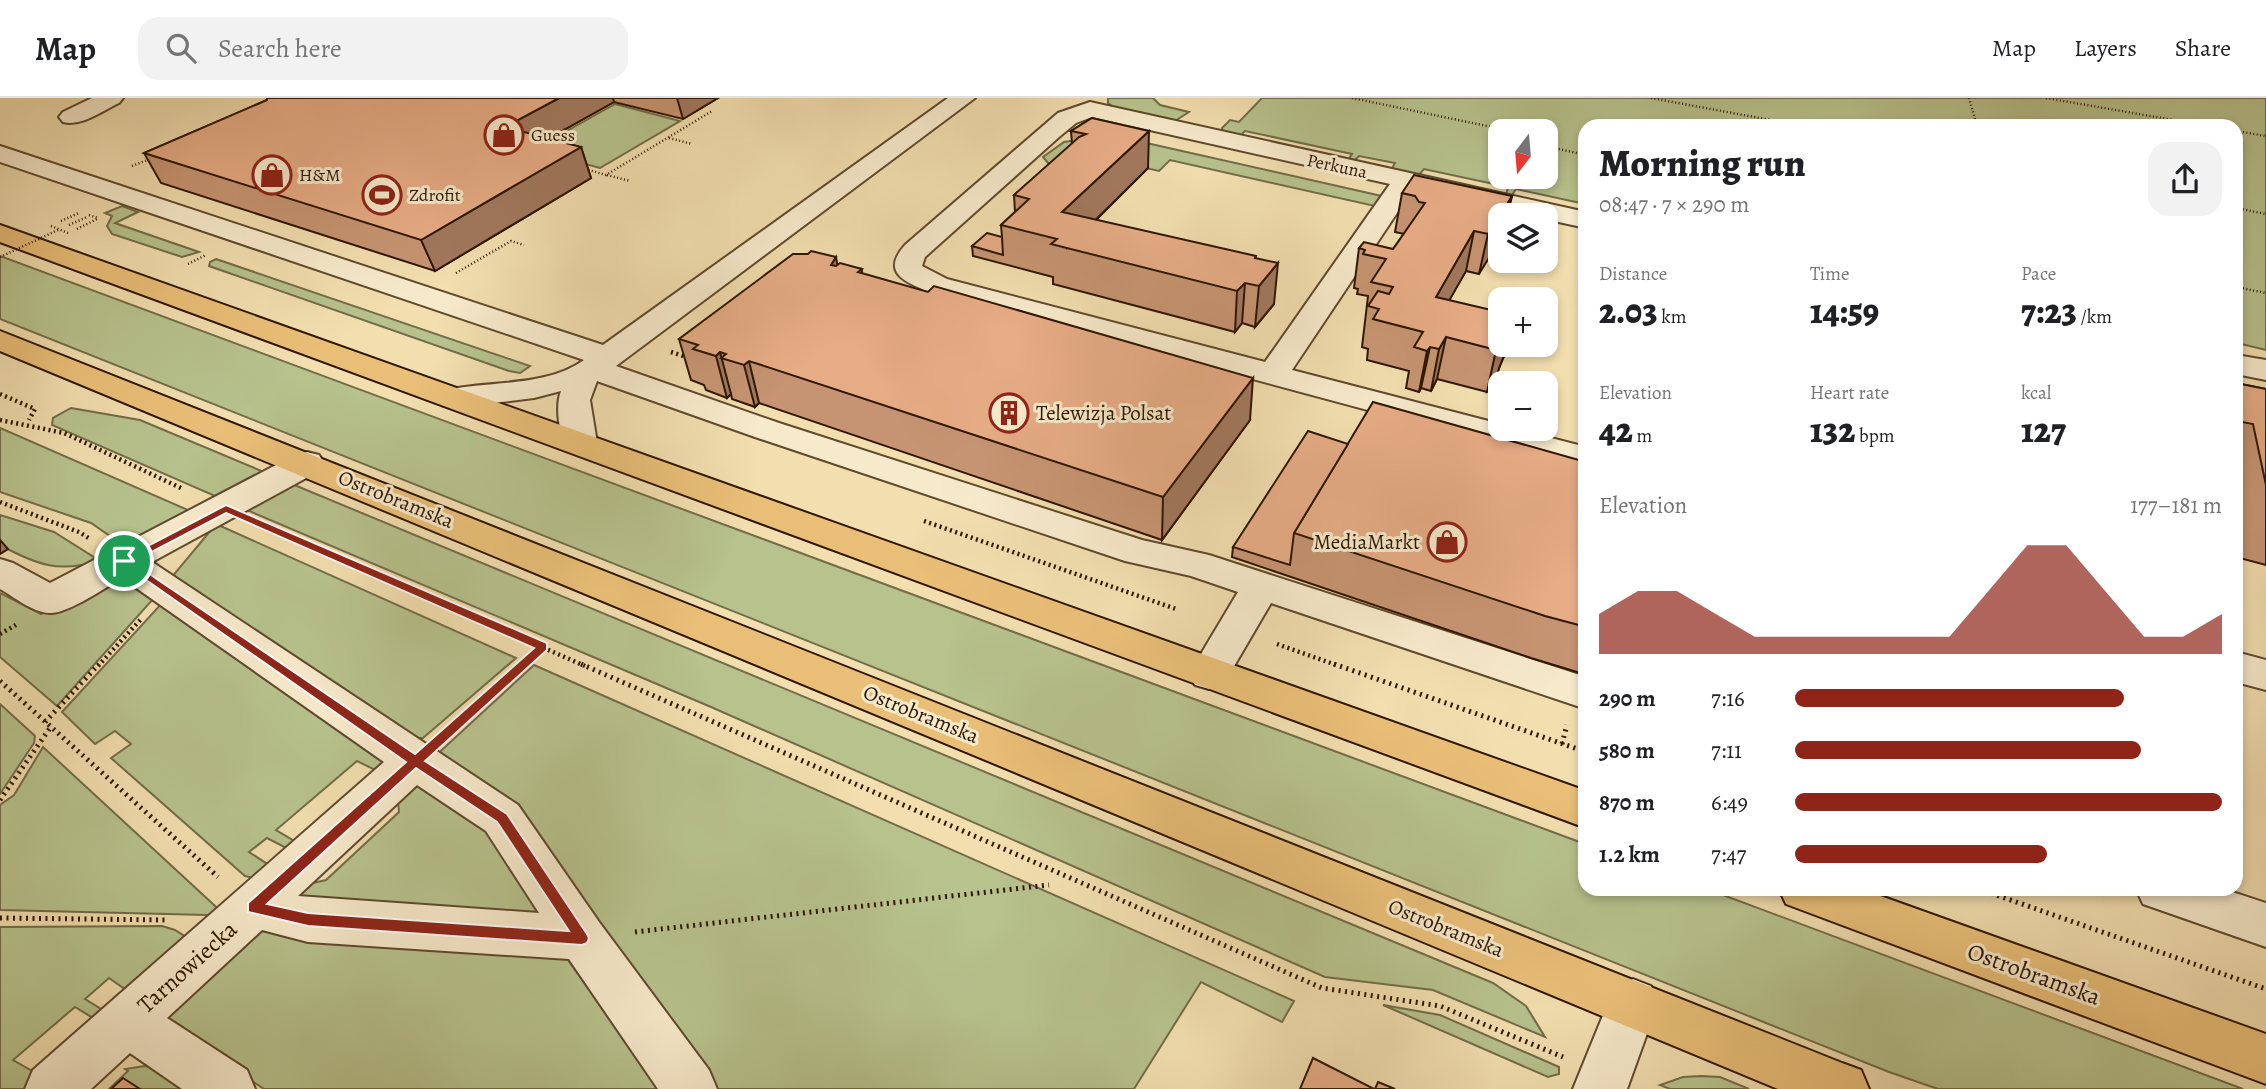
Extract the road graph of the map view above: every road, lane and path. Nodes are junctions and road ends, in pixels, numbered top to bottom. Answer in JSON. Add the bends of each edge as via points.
{"nodes":[{"id":1,"x":111,"y":98,"type":"edge"},
{"id":2,"x":963,"y":98,"type":"edge"},
{"id":3,"x":1352,"y":98,"type":"edge"},
{"id":4,"x":1651,"y":98,"type":"edge"},
{"id":5,"x":1969,"y":98,"type":"edge"},
{"id":6,"x":2046,"y":98,"type":"edge"},
{"id":7,"x":1090,"y":104,"type":"edge"},
{"id":8,"x":712,"y":111,"type":"dead end"},
{"id":9,"x":71,"y":117,"type":"dead end"},
{"id":10,"x":1765,"y":119,"type":"edge"},
{"id":11,"x":1975,"y":119,"type":"edge"},
{"id":12,"x":2168,"y":119,"type":"edge"},
{"id":13,"x":1488,"y":126,"type":"edge"},
{"id":14,"x":2243,"y":132,"type":"edge"},
{"id":15,"x":2266,"y":136,"type":"edge"},
{"id":16,"x":667,"y":138,"type":"junction"},
{"id":17,"x":692,"y":144,"type":"dead end"},
{"id":18,"x":1558,"y":149,"type":"edge"},
{"id":19,"x":1578,"y":153,"type":"edge"},
{"id":20,"x":0,"y":154,"type":"edge"},
{"id":21,"x":156,"y":158,"type":"edge"},
{"id":22,"x":132,"y":166,"type":"dead end"},
{"id":23,"x":583,"y":169,"type":"dead end"},
{"id":24,"x":606,"y":175,"type":"junction"},
{"id":25,"x":630,"y":181,"type":"dead end"},
{"id":26,"x":1405,"y":181,"type":"junction"},
{"id":27,"x":128,"y":197,"type":"junction"},
{"id":28,"x":2243,"y":209,"type":"edge"},
{"id":29,"x":81,"y":212,"type":"dead end"},
{"id":30,"x":2266,"y":214,"type":"edge"},
{"id":31,"x":1578,"y":218,"type":"edge"},
{"id":32,"x":59,"y":230,"type":"junction"},
{"id":33,"x":0,"y":233,"type":"edge"},
{"id":34,"x":0,"y":257,"type":"edge"},
{"id":35,"x":2243,"y":288,"type":"edge"},
{"id":36,"x":2266,"y":293,"type":"edge"},
{"id":37,"x":0,"y":340,"type":"edge"},
{"id":38,"x":2243,"y":365,"type":"edge"},
{"id":39,"x":594,"y":367,"type":"junction"},
{"id":40,"x":2266,"y":370,"type":"edge"},
{"id":41,"x":1272,"y":375,"type":"junction"},
{"id":42,"x":0,"y":394,"type":"edge"},
{"id":43,"x":454,"y":398,"type":"junction"},
{"id":44,"x":0,"y":420,"type":"edge"},
{"id":45,"x":29,"y":420,"type":"dead end"},
{"id":46,"x":580,"y":443,"type":"junction"},
{"id":47,"x":1578,"y":456,"type":"edge"},
{"id":48,"x":307,"y":463,"type":"junction"},
{"id":49,"x":0,"y":502,"type":"edge"},
{"id":50,"x":226,"y":509,"type":"junction"},
{"id":51,"x":124,"y":561,"type":"junction"},
{"id":52,"x":0,"y":572,"type":"edge"},
{"id":53,"x":1262,"y":585,"type":"junction"},
{"id":54,"x":168,"y":591,"type":"junction"},
{"id":55,"x":1277,"y":644,"type":"dead end"},
{"id":56,"x":542,"y":646,"type":"junction"},
{"id":57,"x":2243,"y":669,"type":"edge"},
{"id":58,"x":1209,"y":674,"type":"junction"},
{"id":59,"x":2266,"y":675,"type":"edge"},
{"id":60,"x":0,"y":681,"type":"edge"},
{"id":61,"x":1578,"y":690,"type":"edge"},
{"id":62,"x":45,"y":722,"type":"junction"},
{"id":63,"x":50,"y":728,"type":"junction"},
{"id":64,"x":1578,"y":749,"type":"edge"},
{"id":65,"x":415,"y":761,"type":"junction"},
{"id":66,"x":0,"y":800,"type":"edge"},
{"id":67,"x":1578,"y":807,"type":"edge"},
{"id":68,"x":1049,"y":886,"type":"dead end"},
{"id":69,"x":1822,"y":896,"type":"edge"},
{"id":70,"x":1999,"y":896,"type":"edge"},
{"id":71,"x":2181,"y":896,"type":"edge"},
{"id":72,"x":246,"y":914,"type":"junction"},
{"id":73,"x":0,"y":918,"type":"edge"},
{"id":74,"x":2266,"y":925,"type":"edge"},
{"id":75,"x":582,"y":938,"type":"junction"},
{"id":76,"x":2266,"y":989,"type":"edge"},
{"id":77,"x":1633,"y":1003,"type":"junction"},
{"id":78,"x":127,"y":1021,"type":"junction"},
{"id":79,"x":2266,"y":1059,"type":"edge"},
{"id":80,"x":1603,"y":1082,"type":"edge"},
{"id":81,"x":52,"y":1089,"type":"edge"},
{"id":82,"x":228,"y":1089,"type":"edge"},
{"id":83,"x":690,"y":1089,"type":"edge"},
{"id":84,"x":1842,"y":1089,"type":"edge"}],
"edges":[{"from":1,"to":9,"type":"street"},
{"from":2,"to":39,"type":"street"},
{"from":3,"to":13,"type":"path"},
{"from":4,"to":10,"type":"path"},
{"from":5,"to":11,"type":"path"},
{"from":6,"to":12,"type":"path"},
{"from":7,"to":26,"type":"street","name":"Perkuna"},
{"from":7,"to":41,"type":"street","via":[[1067,118],[915,251],[908,268],[937,285]]},
{"from":8,"to":16,"type":"path"},
{"from":14,"to":15,"type":"path"},
{"from":16,"to":17,"type":"path"},
{"from":16,"to":24,"type":"path"},
{"from":18,"to":19,"type":"path"},
{"from":20,"to":27,"type":"street"},
{"from":21,"to":22,"type":"path"},
{"from":23,"to":24,"type":"path"},
{"from":24,"to":25,"type":"path"},
{"from":26,"to":31,"type":"street","name":"Perkuna"},
{"from":26,"to":41,"type":"street"},
{"from":27,"to":32,"type":"path"},
{"from":27,"to":39,"type":"street"},
{"from":28,"to":30,"type":"path"},
{"from":29,"to":32,"type":"path","bridge":true,"via":[[51,226]]},
{"from":32,"to":32,"type":"path","bridge":true,"via":[[89,215],[98,218],[68,233]]},
{"from":32,"to":34,"type":"path","bridge":true},
{"from":33,"to":43,"type":"main road"},
{"from":35,"to":36,"type":"path"},
{"from":37,"to":48,"type":"main road","name":"Ostrobramska"},
{"from":38,"to":40,"type":"street"},
{"from":39,"to":43,"type":"street","via":[[534,387]]},
{"from":39,"to":46,"type":"street","via":[[574,400]]},
{"from":39,"to":53,"type":"street","via":[[696,406],[1138,552]]},
{"from":41,"to":47,"type":"street"},
{"from":42,"to":45,"type":"path","via":[[35,409]]},
{"from":43,"to":46,"type":"main road"},
{"from":44,"to":50,"type":"path","via":[[64,433]]},
{"from":46,"to":58,"type":"main road"},
{"from":48,"to":50,"type":"street"},
{"from":48,"to":77,"type":"main road","name":"Ostrobramska"},
{"from":49,"to":51,"type":"path","via":[[79,532]]},
{"from":50,"to":51,"type":"street"},
{"from":50,"to":56,"type":"path"},
{"from":51,"to":52,"type":"street","via":[[50,600]]},
{"from":51,"to":54,"type":"street"},
{"from":53,"to":58,"type":"street"},
{"from":53,"to":61,"type":"street"},
{"from":54,"to":62,"type":"path"},
{"from":54,"to":65,"type":"street"},
{"from":55,"to":64,"type":"path"},
{"from":56,"to":65,"type":"path"},
{"from":56,"to":80,"type":"path","via":[[1322,988],[1440,1006]]},
{"from":57,"to":59,"type":"street"},
{"from":58,"to":67,"type":"main road"},
{"from":60,"to":62,"type":"path"},
{"from":62,"to":63,"type":"path"},
{"from":63,"to":66,"type":"path"},
{"from":63,"to":72,"type":"path"},
{"from":65,"to":72,"type":"street","name":"Tarnowiecka"},
{"from":65,"to":75,"type":"street","via":[[502,818]]},
{"from":68,"to":75,"type":"path"},
{"from":69,"to":79,"type":"main road","name":"Ostrobramska"},
{"from":70,"to":76,"type":"path"},
{"from":71,"to":74,"type":"street"},
{"from":72,"to":73,"type":"path"},
{"from":72,"to":75,"type":"street"},
{"from":72,"to":78,"type":"street","name":"Tarnowiecka"},
{"from":75,"to":83,"type":"street"},
{"from":77,"to":80,"type":"street"},
{"from":77,"to":84,"type":"main road","name":"Ostrobramska"},
{"from":78,"to":81,"type":"street","name":"Tarnowiecka"},
{"from":78,"to":82,"type":"street"}]}
